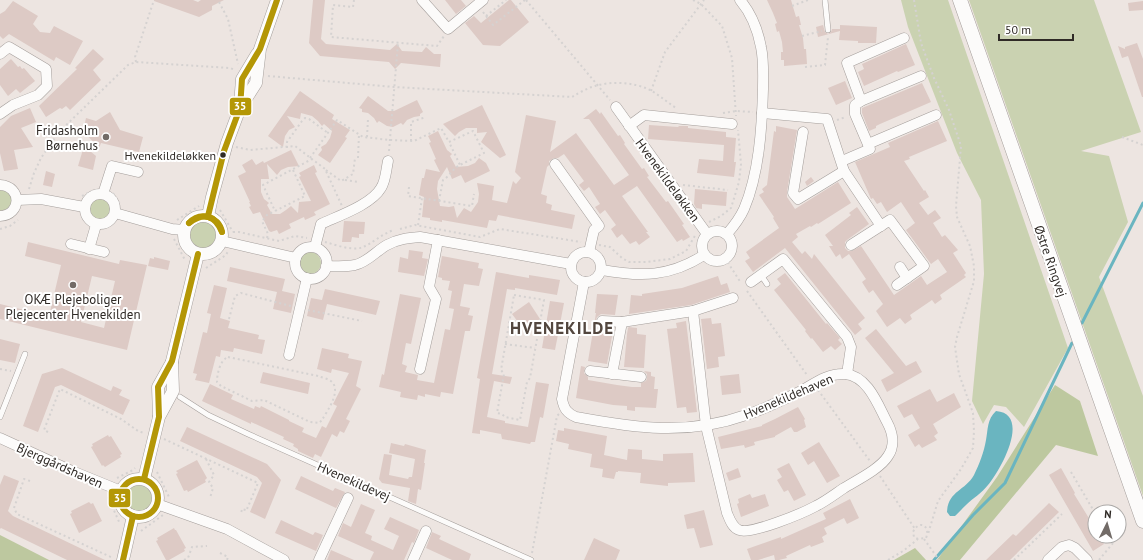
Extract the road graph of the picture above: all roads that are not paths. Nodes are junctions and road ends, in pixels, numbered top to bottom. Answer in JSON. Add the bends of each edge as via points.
{"nodes":[{"id":1,"x":277,"y":0,"type":"edge"},
{"id":2,"x":422,"y":0,"type":"edge"},
{"id":3,"x":483,"y":0,"type":"edge"},
{"id":4,"x":740,"y":0,"type":"edge"},
{"id":5,"x":826,"y":0,"type":"edge"},
{"id":6,"x":960,"y":0,"type":"edge"},
{"id":7,"x":828,"y":30,"type":"road end"},
{"id":8,"x":904,"y":38,"type":"dead end"},
{"id":9,"x":0,"y":54,"type":"edge"},
{"id":10,"x":921,"y":76,"type":"dead end"},
{"id":11,"x":861,"y":101,"type":"junction"},
{"id":12,"x":616,"y":107,"type":"road end"},
{"id":13,"x":1,"y":112,"type":"edge"},
{"id":14,"x":762,"y":113,"type":"junction"},
{"id":15,"x":936,"y":115,"type":"dead end"},
{"id":16,"x":735,"y":124,"type":"road end"},
{"id":17,"x":629,"y":126,"type":"junction"},
{"id":18,"x":803,"y":132,"type":"dead end"},
{"id":19,"x":868,"y":144,"type":"junction"},
{"id":20,"x":388,"y":161,"type":"road end"},
{"id":21,"x":555,"y":164,"type":"dead end"},
{"id":22,"x":843,"y":166,"type":"junction"},
{"id":23,"x":138,"y":172,"type":"dead end"},
{"id":24,"x":0,"y":185,"type":"edge"},
{"id":25,"x":104,"y":190,"type":"junction"},
{"id":26,"x":22,"y":200,"type":"junction"},
{"id":27,"x":84,"y":207,"type":"junction"},
{"id":28,"x":118,"y":209,"type":"junction"},
{"id":29,"x":0,"y":216,"type":"edge"},
{"id":30,"x":208,"y":216,"type":"junction"},
{"id":31,"x":96,"y":224,"type":"junction"},
{"id":32,"x":881,"y":226,"type":"junction"},
{"id":33,"x":178,"y":227,"type":"junction"},
{"id":34,"x":704,"y":230,"type":"junction"},
{"id":35,"x":727,"y":234,"type":"junction"},
{"id":36,"x":438,"y":240,"type":"junction"},
{"id":37,"x":227,"y":242,"type":"junction"},
{"id":38,"x":71,"y":244,"type":"dead end"},
{"id":39,"x":316,"y":244,"type":"junction"},
{"id":40,"x":851,"y":245,"type":"dead end"},
{"id":41,"x":590,"y":248,"type":"junction"},
{"id":42,"x":90,"y":249,"type":"junction"},
{"id":43,"x":104,"y":252,"type":"dead end"},
{"id":44,"x":198,"y":254,"type":"junction"},
{"id":45,"x":704,"y":255,"type":"junction"},
{"id":46,"x":296,"y":258,"type":"junction"},
{"id":47,"x":571,"y":264,"type":"junction"},
{"id":48,"x":326,"y":266,"type":"junction"},
{"id":49,"x":900,"y":267,"type":"dead end"},
{"id":50,"x":602,"y":270,"type":"junction"},
{"id":51,"x":761,"y":275,"type":"junction"},
{"id":52,"x":307,"y":278,"type":"junction"},
{"id":53,"x":907,"y":278,"type":"junction"},
{"id":54,"x":584,"y":282,"type":"junction"},
{"id":55,"x":751,"y":282,"type":"dead end"},
{"id":56,"x":767,"y":284,"type":"dead end"},
{"id":57,"x":897,"y":285,"type":"dead end"},
{"id":58,"x":733,"y":298,"type":"dead end"},
{"id":59,"x":693,"y":311,"type":"junction"},
{"id":60,"x":602,"y":321,"type":"dead end"},
{"id":61,"x":622,"y":322,"type":"junction"},
{"id":62,"x":26,"y":354,"type":"dead end"},
{"id":63,"x":289,"y":355,"type":"dead end"},
{"id":64,"x":420,"y":369,"type":"dead end"},
{"id":65,"x":590,"y":371,"type":"dead end"},
{"id":66,"x":612,"y":374,"type":"junction"},
{"id":67,"x":846,"y":374,"type":"junction"},
{"id":68,"x":641,"y":377,"type":"dead end"},
{"id":69,"x":180,"y":397,"type":"dead end"},
{"id":70,"x":0,"y":417,"type":"edge"},
{"id":71,"x":706,"y":426,"type":"junction"},
{"id":72,"x":0,"y":438,"type":"edge"},
{"id":73,"x":144,"y":479,"type":"junction"},
{"id":74,"x":121,"y":491,"type":"junction"},
{"id":75,"x":348,"y":498,"type":"dead end"},
{"id":76,"x":163,"y":506,"type":"junction"},
{"id":77,"x":133,"y":516,"type":"junction"},
{"id":78,"x":1143,"y":521,"type":"edge"},
{"id":79,"x":426,"y":531,"type":"dead end"},
{"id":80,"x":116,"y":558,"type":"edge"},
{"id":81,"x":284,"y":560,"type":"edge"},
{"id":82,"x":319,"y":560,"type":"edge"},
{"id":83,"x":413,"y":560,"type":"edge"},
{"id":84,"x":531,"y":560,"type":"edge"},
{"id":85,"x":1048,"y":560,"type":"edge"},
{"id":86,"x":1087,"y":560,"type":"edge"}],
"edges":[{"from":1,"to":30,"type":"street","via":[[260,49],[256,83],[240,108],[232,145],[214,189]]},
{"from":2,"to":3,"type":"street","via":[[448,29]]},
{"from":4,"to":14,"type":"street","via":[[754,23],[761,47]]},
{"from":5,"to":7,"type":"lane"},
{"from":6,"to":78,"type":"main road","name":"Østre Ringvej"},
{"from":8,"to":11,"type":"street","via":[[847,63]]},
{"from":9,"to":13,"type":"street","via":[[9,47],[46,68],[47,86],[38,95]]},
{"from":10,"to":11,"type":"street"},
{"from":11,"to":19,"type":"street","via":[[855,106],[854,114]]},
{"from":12,"to":17,"type":"street","name":"Hvenekildeløkken"},
{"from":14,"to":22,"type":"street","via":[[827,119]]},
{"from":14,"to":35,"type":"street","via":[[750,192],[743,210]]},
{"from":15,"to":19,"type":"street"},
{"from":16,"to":17,"type":"street","name":"Hvenekildeløkken","via":[[644,115]]},
{"from":17,"to":34,"type":"street","name":"Hvenekildeløkken"},
{"from":18,"to":22,"type":"street","via":[[793,193],[798,199]]},
{"from":19,"to":22,"type":"street","via":[[870,149]]},
{"from":20,"to":39,"type":"street","via":[[381,189],[365,203],[321,224]]},
{"from":21,"to":41,"type":"street","via":[[599,226],[594,230]]},
{"from":22,"to":32,"type":"street"},
{"from":23,"to":25,"type":"street","via":[[112,166]]},
{"from":24,"to":26,"type":"street","via":[[10,188]]},
{"from":25,"to":27,"type":"street","via":[[89,198]]},
{"from":25,"to":28,"type":"street"},
{"from":26,"to":27,"type":"street","via":[[41,199]]},
{"from":26,"to":29,"type":"street","via":[[6,216]]},
{"from":27,"to":31,"type":"street","via":[[88,220]]},
{"from":28,"to":31,"type":"street","via":[[110,221],[101,225]]},
{"from":28,"to":33,"type":"street"},
{"from":30,"to":33,"type":"street","via":[[196,217],[187,225]]},
{"from":30,"to":37,"type":"street","via":[[218,223]]},
{"from":31,"to":42,"type":"street"},
{"from":32,"to":40,"type":"street"},
{"from":32,"to":53,"type":"street","via":[[890,220],[924,266]]},
{"from":33,"to":44,"type":"street","via":[[188,248]]},
{"from":34,"to":35,"type":"street"},
{"from":34,"to":45,"type":"street","via":[[701,246]]},
{"from":35,"to":45,"type":"street","via":[[732,247],[729,255],[721,260],[712,260]]},
{"from":36,"to":47,"type":"street"},
{"from":36,"to":48,"type":"street","via":[[404,238],[356,265]]},
{"from":36,"to":64,"type":"street","via":[[429,287],[436,299]]},
{"from":37,"to":44,"type":"street","via":[[215,251],[204,255]]},
{"from":37,"to":46,"type":"street"},
{"from":38,"to":42,"type":"street"},
{"from":39,"to":46,"type":"street","via":[[305,248]]},
{"from":39,"to":48,"type":"street","via":[[325,256]]},
{"from":41,"to":47,"type":"street","via":[[576,256]]},
{"from":41,"to":50,"type":"street","via":[[601,260]]},
{"from":42,"to":43,"type":"street"},
{"from":44,"to":73,"type":"street","via":[[172,361],[173,390],[159,417],[157,435]]},
{"from":45,"to":50,"type":"street","via":[[694,262],[657,274],[639,275]]},
{"from":46,"to":52,"type":"street","via":[[296,268]]},
{"from":47,"to":54,"type":"street","via":[[575,278]]},
{"from":48,"to":52,"type":"street","via":[[321,274]]},
{"from":49,"to":53,"type":"street"},
{"from":50,"to":54,"type":"street","via":[[593,281]]},
{"from":51,"to":55,"type":"street","name":"Hvenekildehaven"},
{"from":51,"to":56,"type":"lane"},
{"from":51,"to":67,"type":"street","name":"Hvenekildehaven","via":[[783,259],[847,337],[851,348]]},
{"from":52,"to":63,"type":"street"},
{"from":53,"to":57,"type":"street"},
{"from":54,"to":71,"type":"street","name":"Hvenekildehaven","via":[[562,399],[567,413],[576,417],[642,428]]},
{"from":58,"to":59,"type":"street"},
{"from":59,"to":61,"type":"street"},
{"from":59,"to":71,"type":"street","name":"Hvenekildehaven"},
{"from":60,"to":61,"type":"street"},
{"from":61,"to":66,"type":"street"},
{"from":62,"to":70,"type":"lane"},
{"from":65,"to":66,"type":"street"},
{"from":66,"to":68,"type":"street"},
{"from":67,"to":71,"type":"street","name":"Hvenekildehaven","via":[[830,375],[764,408]]},
{"from":67,"to":71,"type":"street","name":"Hvenekildehaven","via":[[861,380],[892,430],[893,444],[888,457],[816,506],[785,520],[752,530],[740,530],[732,525]]},
{"from":69,"to":84,"type":"lane","name":"Hvenekildevej","via":[[208,415],[248,434]]},
{"from":72,"to":74,"type":"street","name":"Bjerggårdshaven"},
{"from":73,"to":74,"type":"street","via":[[130,480]]},
{"from":73,"to":76,"type":"street","via":[[156,488]]},
{"from":74,"to":77,"type":"street","via":[[121,506],[126,513]]},
{"from":75,"to":82,"type":"street"},
{"from":76,"to":77,"type":"street","via":[[148,515]]},
{"from":76,"to":81,"type":"street","via":[[227,529]]},
{"from":77,"to":80,"type":"street"},
{"from":79,"to":83,"type":"street"},
{"from":85,"to":86,"type":"street","via":[[1062,547],[1069,545]]}]}
